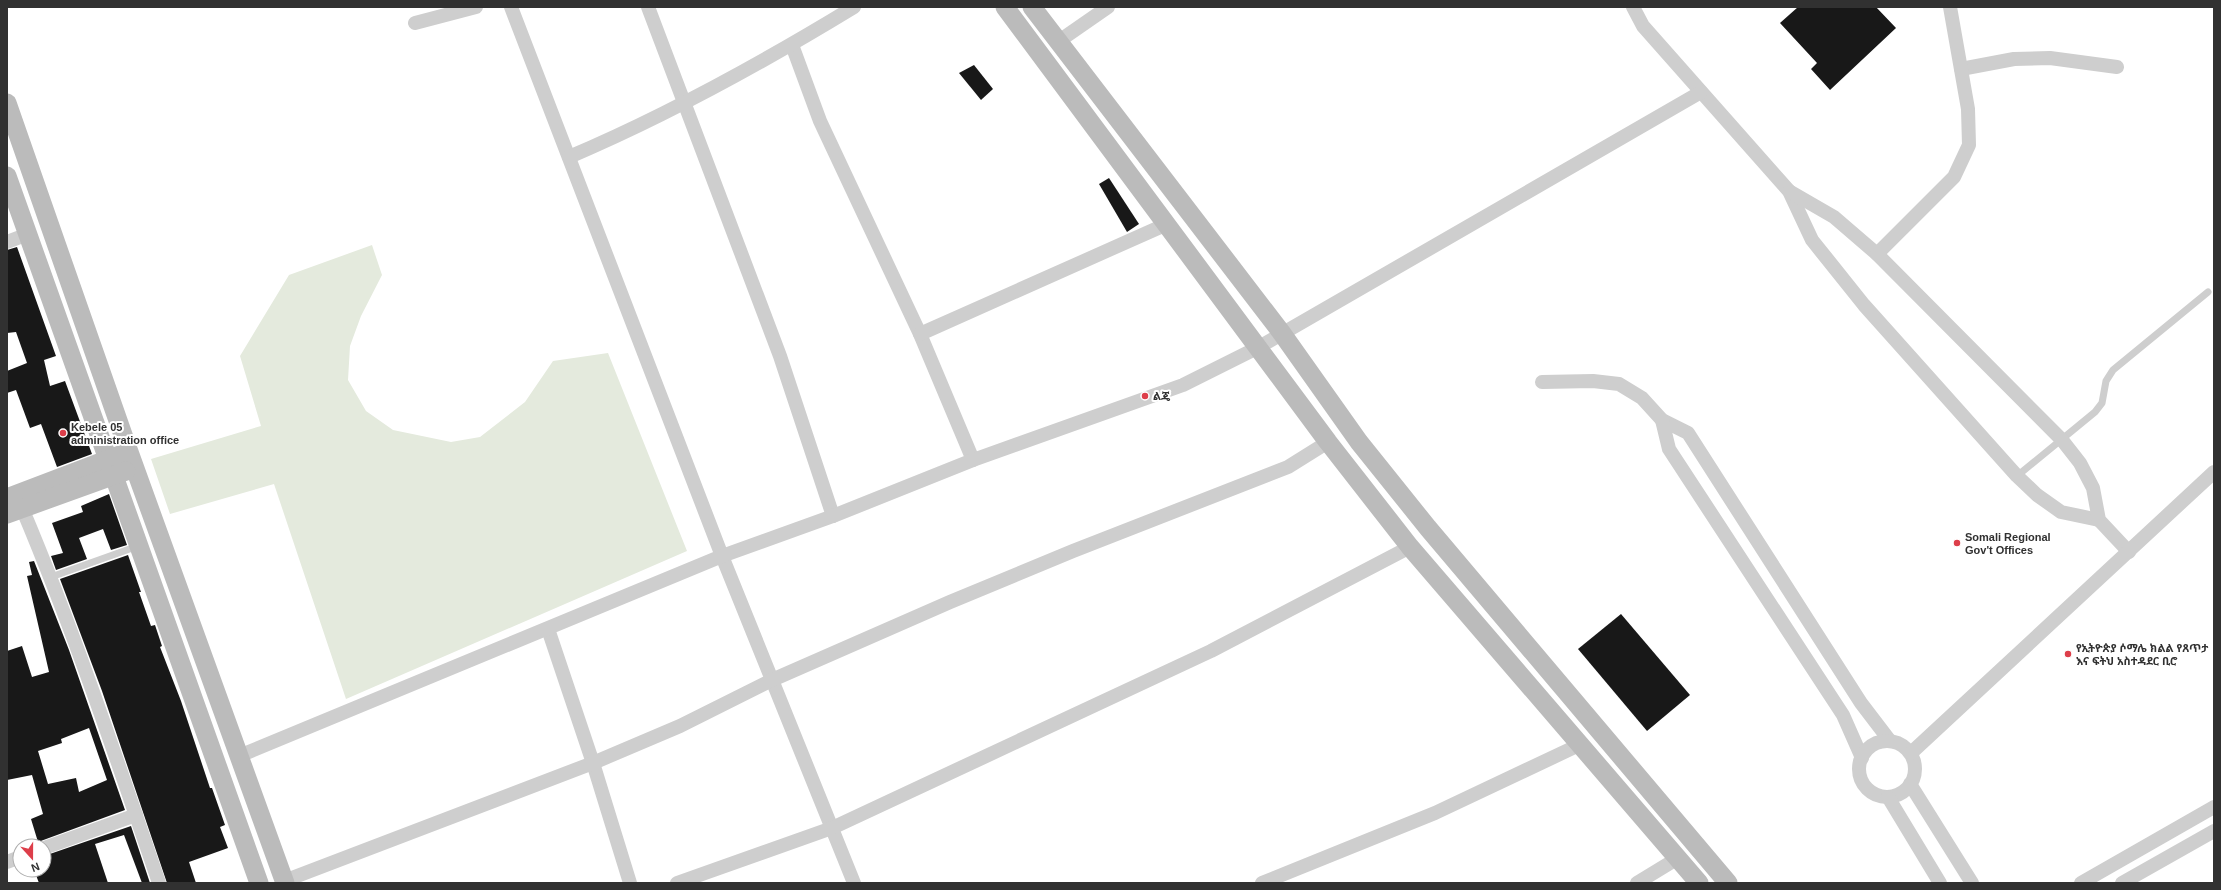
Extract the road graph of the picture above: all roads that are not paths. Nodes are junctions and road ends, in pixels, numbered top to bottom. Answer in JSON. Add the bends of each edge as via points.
{"nodes":[{"id":1,"x":476,"y":7,"type":"edge"},
{"id":2,"x":512,"y":7,"type":"edge"},
{"id":3,"x":648,"y":7,"type":"edge"},
{"id":4,"x":854,"y":7,"type":"edge"},
{"id":5,"x":1005,"y":7,"type":"edge"},
{"id":6,"x":1032,"y":7,"type":"edge"},
{"id":7,"x":1108,"y":7,"type":"edge"},
{"id":8,"x":1633,"y":7,"type":"edge"},
{"id":9,"x":1950,"y":7,"type":"edge"},
{"id":10,"x":415,"y":23,"type":"dead end"},
{"id":11,"x":1059,"y":41,"type":"junction"},
{"id":12,"x":792,"y":45,"type":"junction"},
{"id":13,"x":2116,"y":67,"type":"dead end"},
{"id":14,"x":1961,"y":70,"type":"junction"},
{"id":15,"x":1701,"y":92,"type":"junction"},
{"id":16,"x":7,"y":104,"type":"edge"},
{"id":17,"x":685,"y":104,"type":"junction"},
{"id":18,"x":569,"y":157,"type":"junction"},
{"id":19,"x":7,"y":176,"type":"edge"},
{"id":20,"x":1789,"y":191,"type":"junction"},
{"id":21,"x":1167,"y":224,"type":"junction"},
{"id":22,"x":28,"y":234,"type":"junction"},
{"id":23,"x":7,"y":242,"type":"edge"},
{"id":24,"x":1877,"y":254,"type":"junction"},
{"id":25,"x":2208,"y":292,"type":"dead end"},
{"id":26,"x":1281,"y":332,"type":"junction"},
{"id":27,"x":920,"y":334,"type":"junction"},
{"id":28,"x":1259,"y":347,"type":"junction"},
{"id":29,"x":1542,"y":382,"type":"dead end"},
{"id":30,"x":1662,"y":420,"type":"junction"},
{"id":31,"x":2062,"y":440,"type":"junction"},
{"id":32,"x":1328,"y":442,"type":"junction"},
{"id":33,"x":132,"y":460,"type":"junction"},
{"id":34,"x":973,"y":460,"type":"junction"},
{"id":35,"x":112,"y":467,"type":"junction"},
{"id":36,"x":2214,"y":472,"type":"edge"},
{"id":37,"x":2018,"y":476,"type":"junction"},
{"id":38,"x":12,"y":507,"type":"edge"},
{"id":39,"x":833,"y":516,"type":"junction"},
{"id":40,"x":2099,"y":520,"type":"junction"},
{"id":41,"x":139,"y":545,"type":"junction"},
{"id":42,"x":1410,"y":547,"type":"junction"},
{"id":43,"x":2129,"y":552,"type":"junction"},
{"id":44,"x":722,"y":556,"type":"junction"},
{"id":45,"x":51,"y":577,"type":"junction"},
{"id":46,"x":548,"y":629,"type":"junction"},
{"id":47,"x":772,"y":680,"type":"junction"},
{"id":48,"x":1890,"y":741,"type":"junction"},
{"id":49,"x":1579,"y":745,"type":"junction"},
{"id":50,"x":1911,"y":753,"type":"junction"},
{"id":51,"x":239,"y":756,"type":"junction"},
{"id":52,"x":1862,"y":758,"type":"junction"},
{"id":53,"x":593,"y":763,"type":"junction"},
{"id":54,"x":1910,"y":784,"type":"junction"},
{"id":55,"x":1888,"y":797,"type":"junction"},
{"id":56,"x":2214,"y":807,"type":"edge"},
{"id":57,"x":136,"y":815,"type":"junction"},
{"id":58,"x":832,"y":828,"type":"junction"},
{"id":59,"x":2214,"y":831,"type":"edge"},
{"id":60,"x":52,"y":845,"type":"edge"},
{"id":61,"x":1678,"y":858,"type":"junction"},
{"id":62,"x":284,"y":882,"type":"edge"},
{"id":63,"x":159,"y":883,"type":"edge"},
{"id":64,"x":258,"y":883,"type":"edge"},
{"id":65,"x":630,"y":883,"type":"edge"},
{"id":66,"x":677,"y":883,"type":"edge"},
{"id":67,"x":854,"y":883,"type":"edge"},
{"id":68,"x":1262,"y":883,"type":"edge"},
{"id":69,"x":1637,"y":883,"type":"edge"},
{"id":70,"x":1699,"y":883,"type":"edge"},
{"id":71,"x":1728,"y":883,"type":"edge"},
{"id":72,"x":1940,"y":883,"type":"edge"},
{"id":73,"x":1972,"y":883,"type":"edge"},
{"id":74,"x":2081,"y":883,"type":"edge"},
{"id":75,"x":2122,"y":883,"type":"edge"}],
"edges":[{"from":1,"to":10,"type":"street"},
{"from":2,"to":18,"type":"street"},
{"from":3,"to":17,"type":"street"},
{"from":4,"to":12,"type":"street"},
{"from":5,"to":21,"type":"main road"},
{"from":6,"to":11,"type":"main road"},
{"from":7,"to":11,"type":"street"},
{"from":8,"to":15,"type":"street","via":[[1643,26]]},
{"from":9,"to":14,"type":"street"},
{"from":11,"to":26,"type":"main road"},
{"from":12,"to":17,"type":"street"},
{"from":12,"to":27,"type":"street","via":[[820,121]]},
{"from":13,"to":14,"type":"street","via":[[2050,58],[2014,59]]},
{"from":14,"to":24,"type":"street","via":[[1968,108],[1969,145],[1954,177]]},
{"from":15,"to":20,"type":"street"},
{"from":15,"to":26,"type":"street"},
{"from":16,"to":33,"type":"main road"},
{"from":17,"to":18,"type":"street"},
{"from":17,"to":39,"type":"street","via":[[780,356]]},
{"from":18,"to":44,"type":"street"},
{"from":19,"to":22,"type":"main road"},
{"from":20,"to":24,"type":"street","via":[[1834,217]]},
{"from":20,"to":37,"type":"street","via":[[1812,240],[1855,294]]},
{"from":21,"to":27,"type":"street"},
{"from":21,"to":28,"type":"main road"},
{"from":22,"to":23,"type":"street"},
{"from":22,"to":35,"type":"main road"},
{"from":24,"to":31,"type":"street"},
{"from":25,"to":31,"type":"lane","via":[[2113,370],[2106,381],[2102,403]]},
{"from":26,"to":28,"type":"street"},
{"from":26,"to":71,"type":"main road","via":[[1359,442],[1428,528]]},
{"from":27,"to":34,"type":"street"},
{"from":28,"to":32,"type":"main road"},
{"from":28,"to":34,"type":"street","via":[[1183,386]]},
{"from":29,"to":30,"type":"street","via":[[1594,381],[1619,384],[1642,398]]},
{"from":30,"to":48,"type":"street","via":[[1688,433],[1861,703]]},
{"from":30,"to":52,"type":"street","via":[[1669,449],[1843,715]]},
{"from":31,"to":37,"type":"lane"},
{"from":31,"to":40,"type":"street","via":[[2080,463],[2093,488]]},
{"from":32,"to":42,"type":"main road"},
{"from":32,"to":47,"type":"street","via":[[1288,467],[1029,569]]},
{"from":33,"to":35,"type":"main road"},
{"from":33,"to":51,"type":"main road"},
{"from":34,"to":39,"type":"street"},
{"from":35,"to":38,"type":"main road"},
{"from":35,"to":41,"type":"main road"},
{"from":36,"to":43,"type":"street"},
{"from":37,"to":40,"type":"street","via":[[2037,495],[2061,512]]},
{"from":38,"to":45,"type":"street"},
{"from":39,"to":44,"type":"street"},
{"from":40,"to":43,"type":"street"},
{"from":41,"to":45,"type":"lane"},
{"from":41,"to":64,"type":"main road"},
{"from":42,"to":49,"type":"main road"},
{"from":42,"to":58,"type":"street","via":[[1211,651]]},
{"from":43,"to":50,"type":"street"},
{"from":44,"to":46,"type":"street"},
{"from":44,"to":47,"type":"street"},
{"from":45,"to":57,"type":"street"},
{"from":46,"to":51,"type":"street"},
{"from":46,"to":53,"type":"street"},
{"from":47,"to":53,"type":"street","via":[[680,726]]},
{"from":47,"to":58,"type":"street"},
{"from":48,"to":50,"type":"street","via":[[1902,745]]},
{"from":48,"to":52,"type":"street","via":[[1877,743],[1867,750]]},
{"from":49,"to":61,"type":"main road"},
{"from":49,"to":68,"type":"street","via":[[1435,813]]},
{"from":50,"to":54,"type":"street","via":[[1915,765],[1914,778]]},
{"from":51,"to":62,"type":"main road"},
{"from":52,"to":55,"type":"street","via":[[1859,773],[1864,785],[1873,794]]},
{"from":53,"to":62,"type":"street"},
{"from":53,"to":65,"type":"street"},
{"from":54,"to":55,"type":"street","via":[[1897,795]]},
{"from":54,"to":73,"type":"street"},
{"from":55,"to":72,"type":"street"},
{"from":56,"to":74,"type":"street"},
{"from":57,"to":60,"type":"street"},
{"from":57,"to":63,"type":"street"},
{"from":58,"to":66,"type":"street"},
{"from":58,"to":67,"type":"street"},
{"from":59,"to":75,"type":"street"},
{"from":61,"to":69,"type":"street"},
{"from":61,"to":70,"type":"main road"}]}
